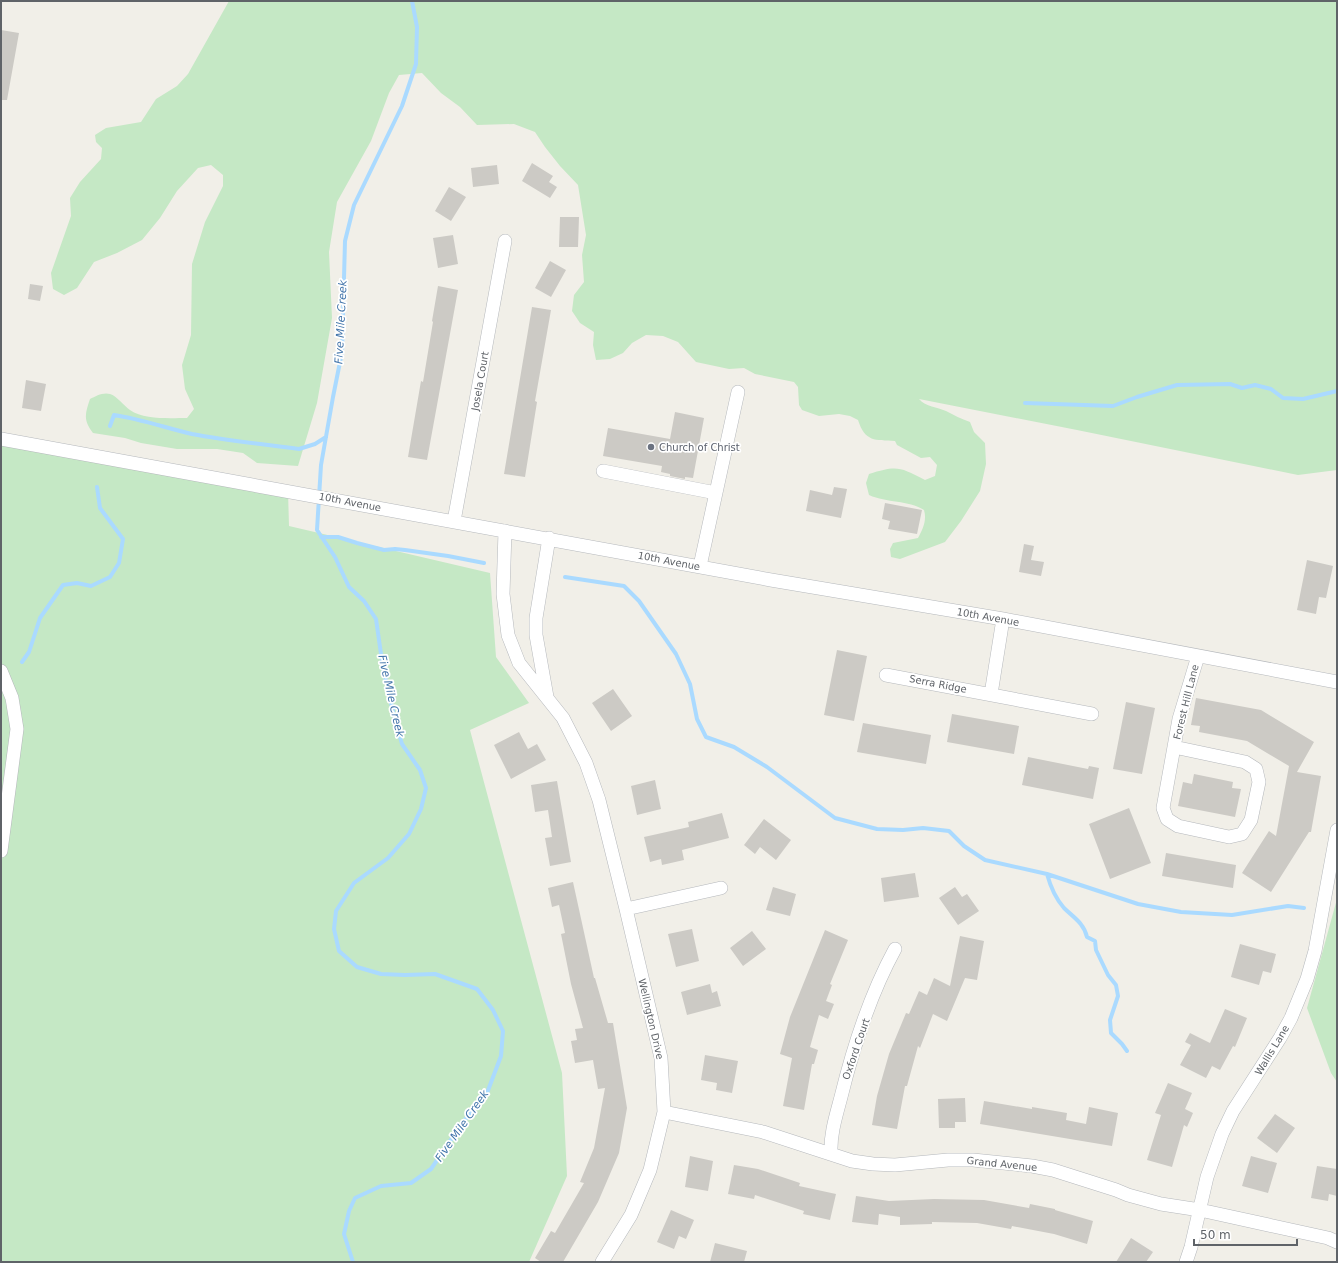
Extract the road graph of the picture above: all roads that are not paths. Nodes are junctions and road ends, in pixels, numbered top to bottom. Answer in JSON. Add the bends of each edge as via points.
{"nodes":[{"id":1,"x":505,"y":241,"type":"dead end"},
{"id":2,"x":738,"y":392,"type":"dead end"},
{"id":3,"x":1,"y":439,"type":"edge"},
{"id":4,"x":602,"y":471,"type":"dead end"},
{"id":5,"x":716,"y":493,"type":"junction"},
{"id":6,"x":454,"y":522,"type":"junction"},
{"id":7,"x":505,"y":531,"type":"junction"},
{"id":8,"x":549,"y":538,"type":"junction"},
{"id":9,"x":700,"y":566,"type":"junction"},
{"id":10,"x":1003,"y":619,"type":"junction"},
{"id":11,"x":1198,"y":656,"type":"junction"},
{"id":12,"x":1,"y":671,"type":"edge"},
{"id":13,"x":886,"y":675,"type":"dead end"},
{"id":14,"x":1337,"y":682,"type":"edge"},
{"id":15,"x":991,"y":694,"type":"junction"},
{"id":16,"x":548,"y":699,"type":"junction"},
{"id":17,"x":1092,"y":714,"type":"dead end"},
{"id":18,"x":1174,"y":747,"type":"junction"},
{"id":19,"x":1337,"y":830,"type":"edge"},
{"id":20,"x":1,"y":851,"type":"edge"},
{"id":21,"x":721,"y":888,"type":"dead end"},
{"id":22,"x":626,"y":909,"type":"junction"},
{"id":23,"x":895,"y":949,"type":"dead end"},
{"id":24,"x":664,"y":1112,"type":"junction"},
{"id":25,"x":830,"y":1154,"type":"junction"},
{"id":26,"x":1200,"y":1210,"type":"junction"},
{"id":27,"x":1337,"y":1242,"type":"edge"},
{"id":28,"x":608,"y":1260,"type":"edge"},
{"id":29,"x":1186,"y":1262,"type":"edge"}],
"edges":[{"from":1,"to":6,"type":"street","name":"Josela Court"},
{"from":2,"to":5,"type":"street"},
{"from":3,"to":6,"type":"street","name":"10th Avenue"},
{"from":4,"to":5,"type":"street"},
{"from":5,"to":9,"type":"street"},
{"from":6,"to":7,"type":"street","name":"10th Avenue"},
{"from":7,"to":8,"type":"street","name":"10th Avenue"},
{"from":7,"to":16,"type":"street","name":"Wellington Drive","via":[[503,594],[508,634],[519,663]]},
{"from":8,"to":9,"type":"street","name":"10th Avenue"},
{"from":8,"to":16,"type":"street","name":"Wellington Drive","via":[[536,618],[536,635]]},
{"from":9,"to":10,"type":"street","name":"10th Avenue"},
{"from":10,"to":11,"type":"street","name":"10th Avenue"},
{"from":10,"to":15,"type":"street"},
{"from":11,"to":14,"type":"street","name":"10th Avenue"},
{"from":11,"to":18,"type":"street","name":"Forest Hill Lane","via":[[1179,719]]},
{"from":12,"to":20,"type":"street","via":[[12,698],[17,729]]},
{"from":13,"to":15,"type":"street","name":"Serra Ridge"},
{"from":15,"to":17,"type":"street","name":"Serra Ridge"},
{"from":16,"to":22,"type":"street","name":"Wellington Drive","via":[[563,718],[586,763],[599,800]]},
{"from":18,"to":18,"type":"street","name":"Forest Hill Lane","via":[[1245,762],[1256,769],[1259,782],[1251,820],[1242,834],[1229,837],[1178,826],[1167,819],[1163,808]]},
{"from":19,"to":26,"type":"street","name":"Wallis Lane","via":[[1315,951],[1307,979],[1291,1018],[1233,1111],[1222,1134],[1207,1177]]},
{"from":21,"to":22,"type":"street"},
{"from":22,"to":24,"type":"street","name":"Wellington Drive","via":[[662,1058]]},
{"from":23,"to":25,"type":"street","name":"Oxford Court","via":[[884,969],[850,1060],[831,1135]]},
{"from":24,"to":25,"type":"street","name":"Grand Avenue","via":[[763,1132]]},
{"from":24,"to":28,"type":"street","name":"Wellington Drive","via":[[650,1170]]},
{"from":25,"to":26,"type":"street","name":"Grand Avenue","via":[[873,1164],[973,1160],[1032,1166],[1053,1170],[1161,1204]]},
{"from":26,"to":27,"type":"street","name":"Grand Avenue"},
{"from":26,"to":29,"type":"street","name":"Wallis Lane"}]}
